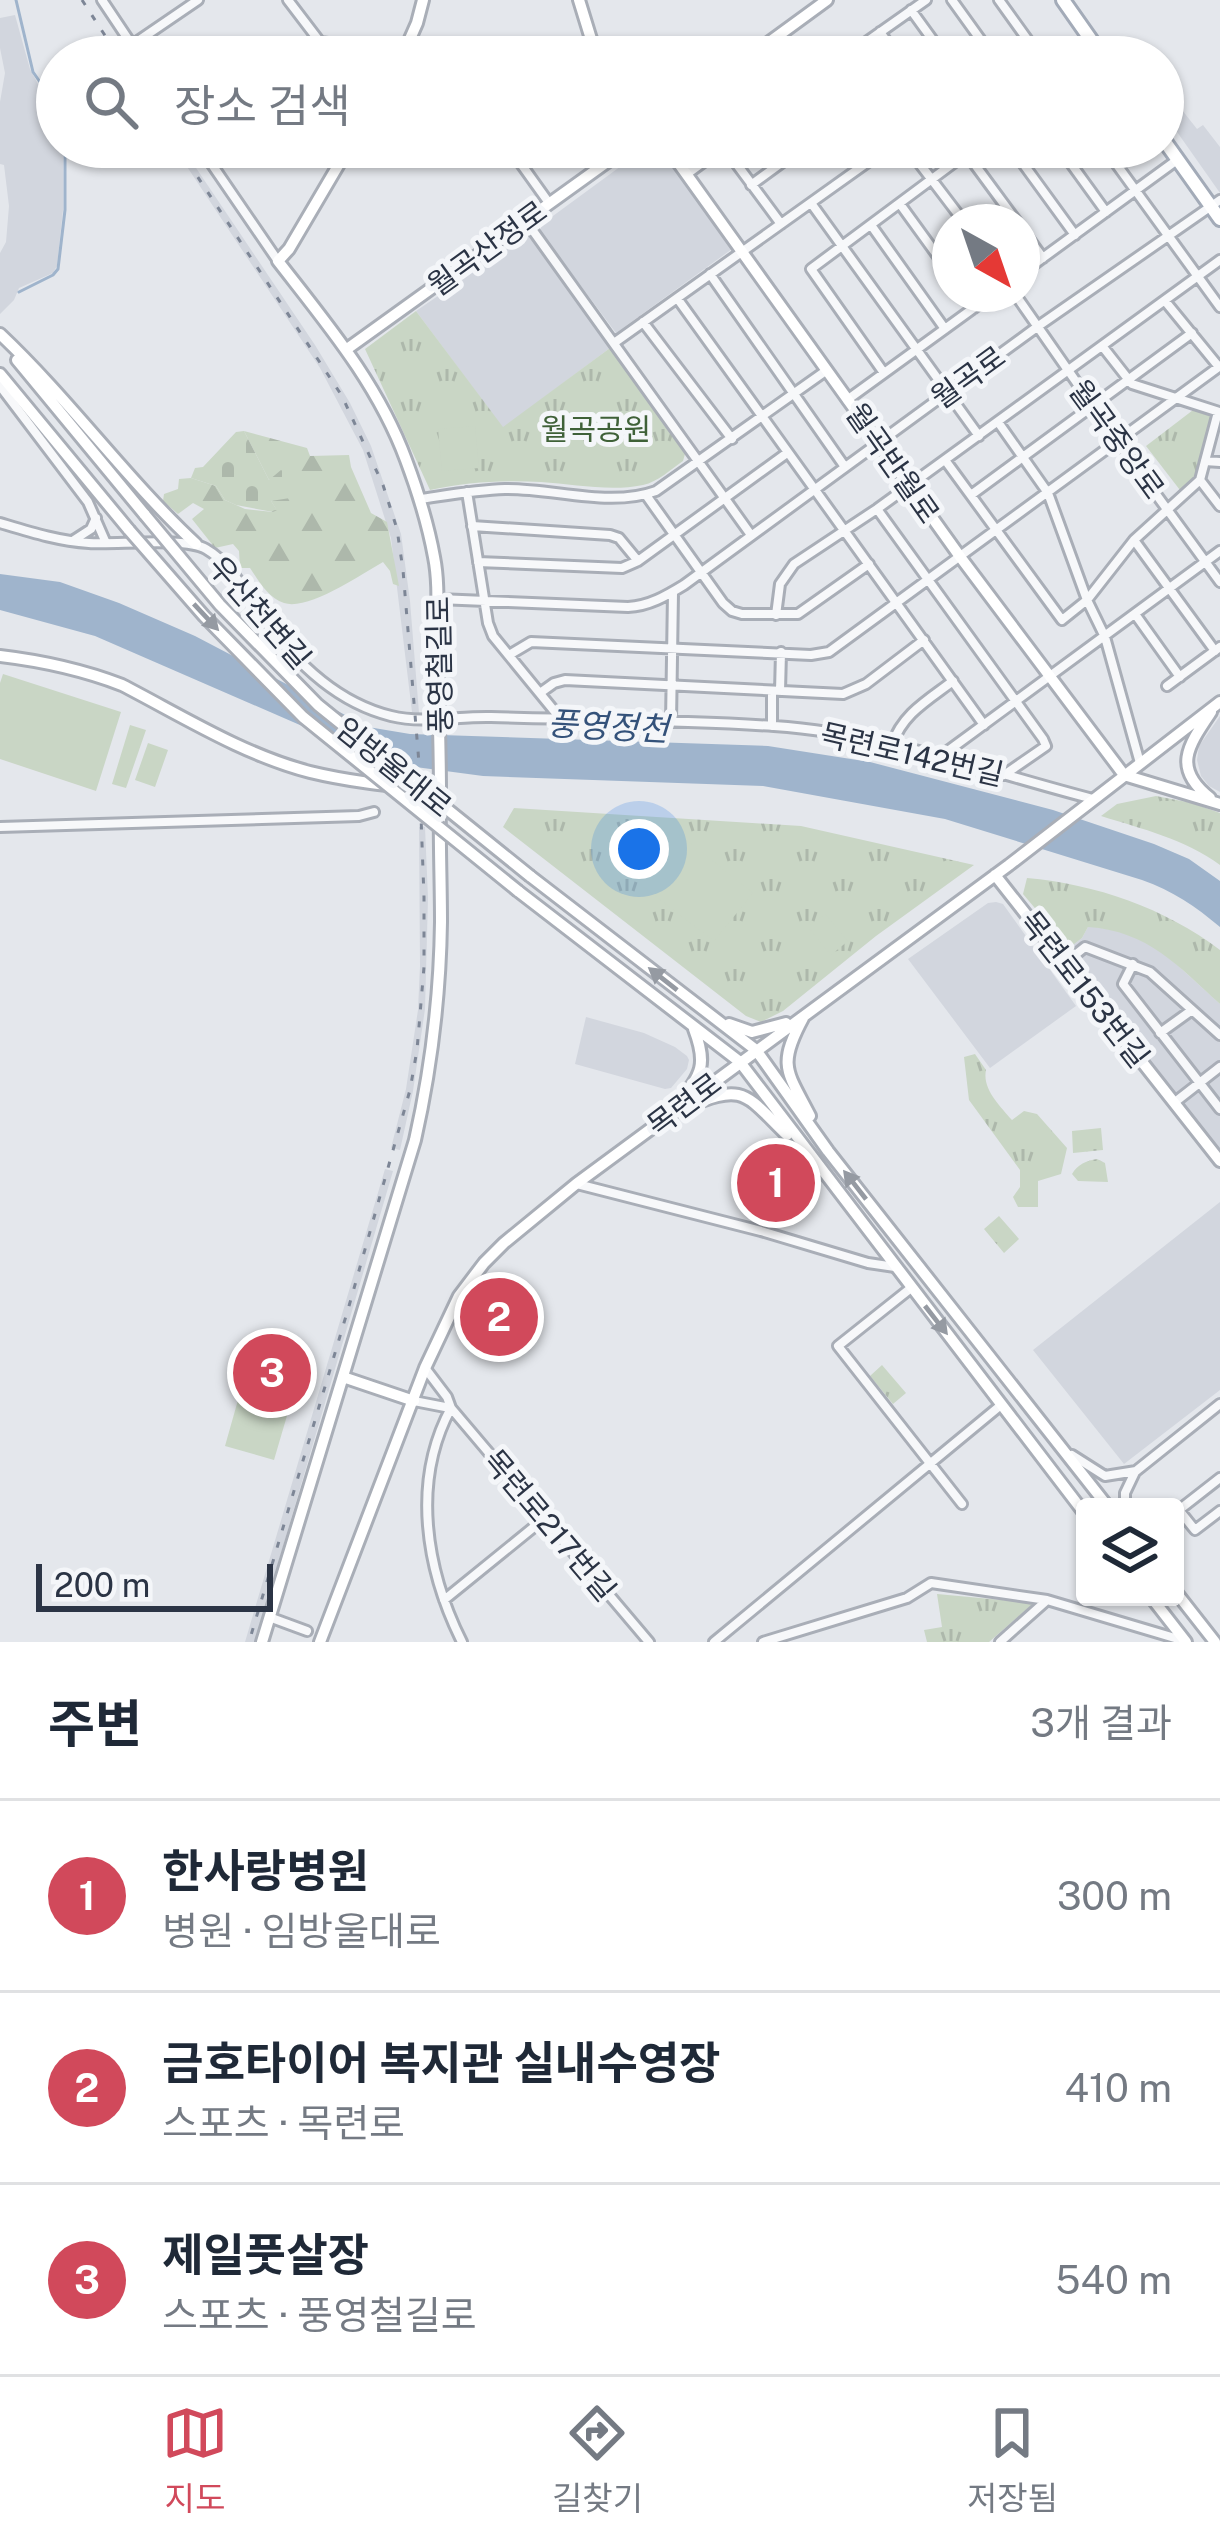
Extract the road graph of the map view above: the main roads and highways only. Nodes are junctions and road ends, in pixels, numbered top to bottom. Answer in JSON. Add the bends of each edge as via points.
{"nodes":[{"id":1,"x":423,"y":0,"type":"edge"},
{"id":2,"x":579,"y":0,"type":"edge"},
{"id":3,"x":827,"y":0,"type":"edge"},
{"id":4,"x":1063,"y":0,"type":"edge"},
{"id":5,"x":411,"y":36,"type":"edge"},
{"id":6,"x":591,"y":36,"type":"edge"},
{"id":7,"x":778,"y":36,"type":"edge"},
{"id":8,"x":1086,"y":36,"type":"edge"},
{"id":9,"x":1184,"y":166,"type":"edge"},
{"id":10,"x":337,"y":168,"type":"edge"},
{"id":11,"x":598,"y":168,"type":"edge"},
{"id":12,"x":683,"y":168,"type":"edge"},
{"id":13,"x":1215,"y":203,"type":"edge"},
{"id":14,"x":1220,"y":219,"type":"edge"},
{"id":15,"x":0,"y":337,"type":"edge"},
{"id":16,"x":347,"y":350,"type":"junction"},
{"id":17,"x":0,"y":374,"type":"edge"},
{"id":18,"x":196,"y":544,"type":"road end"},
{"id":19,"x":0,"y":656,"type":"edge"},
{"id":20,"x":1218,"y":703,"type":"edge"},
{"id":21,"x":1124,"y":775,"type":"junction"},
{"id":22,"x":436,"y":792,"type":"junction"},
{"id":23,"x":1219,"y":804,"type":"edge"},
{"id":24,"x":994,"y":875,"type":"junction"},
{"id":25,"x":709,"y":1014,"type":"junction"},
{"id":26,"x":806,"y":1015,"type":"junction"},
{"id":27,"x":693,"y":1026,"type":"junction"},
{"id":28,"x":756,"y":1051,"type":"junction"},
{"id":29,"x":740,"y":1062,"type":"junction"},
{"id":30,"x":670,"y":1114,"type":"junction"},
{"id":31,"x":828,"y":1151,"type":"junction"},
{"id":32,"x":814,"y":1160,"type":"junction"},
{"id":33,"x":1220,"y":1161,"type":"edge"},
{"id":34,"x":343,"y":1377,"type":"junction"},
{"id":35,"x":414,"y":1401,"type":"junction"},
{"id":36,"x":1101,"y":1498,"type":"edge"},
{"id":37,"x":1076,"y":1502,"type":"edge"},
{"id":38,"x":1184,"y":1603,"type":"edge"},
{"id":39,"x":1158,"y":1606,"type":"edge"},
{"id":40,"x":262,"y":1642,"type":"edge"},
{"id":41,"x":320,"y":1642,"type":"edge"},
{"id":42,"x":1186,"y":1642,"type":"edge"},
{"id":43,"x":1215,"y":1642,"type":"edge"}],
"edges":[{"from":1,"to":5,"type":"main road"},
{"from":2,"to":6,"type":"main road"},
{"from":3,"to":7,"type":"main road"},
{"from":4,"to":8,"type":"main road"},
{"from":9,"to":13,"type":"main road"},
{"from":10,"to":16,"type":"main road","name":"풍영철길로","via":[[278,261]]},
{"from":11,"to":16,"type":"main road","name":"월곡산정로"},
{"from":12,"to":21,"type":"main road","name":"월곡반월로"},
{"from":13,"to":14,"type":"main road"},
{"from":15,"to":18,"type":"main road"},
{"from":25,"to":15,"type":"main road","name":"임방울대로","one_way":true,"bridge":true,"via":[[318,705],[220,605]]},
{"from":16,"to":22,"type":"main road","name":"풍영철길로","via":[[405,456],[435,559]]},
{"from":17,"to":27,"type":"main road","one_way":true,"bridge":true,"via":[[204,616],[303,717]]},
{"from":19,"to":22,"type":"main road","via":[[110,680],[307,771]]},
{"from":20,"to":21,"type":"main road","name":"목련로"},
{"from":20,"to":23,"type":"main road","via":[[1186,759],[1190,777]]},
{"from":21,"to":23,"type":"main road"},
{"from":21,"to":24,"type":"main road","name":"목련로"},
{"from":22,"to":34,"type":"main road","name":"풍영철길로","via":[[441,925],[424,1102]]},
{"from":24,"to":26,"type":"main road","name":"목련로"},
{"from":24,"to":33,"type":"main road","name":"목련로153번길"},
{"from":25,"to":26,"type":"main road","via":[[752,1032]]},
{"from":25,"to":28,"type":"main road","name":"임방울대로"},
{"from":26,"to":28,"type":"main road","name":"목련로"},
{"from":26,"to":31,"type":"main road","via":[[787,1067]]},
{"from":27,"to":29,"type":"main road"},
{"from":27,"to":30,"type":"main road","via":[[701,1070]]},
{"from":28,"to":29,"type":"main road","name":"목련로"},
{"from":28,"to":31,"type":"main road","name":"임방울대로"},
{"from":29,"to":30,"type":"main road","name":"목련로"},
{"from":29,"to":32,"type":"main road"},
{"from":30,"to":32,"type":"main road","via":[[715,1095],[742,1094]]},
{"from":30,"to":35,"type":"main road","name":"목련로","via":[[521,1226],[472,1278]]},
{"from":31,"to":32,"type":"main road"},
{"from":36,"to":31,"type":"main road","name":"임방울대로","one_way":true},
{"from":32,"to":37,"type":"main road","one_way":true},
{"from":34,"to":35,"type":"main road"},
{"from":34,"to":40,"type":"main road"},
{"from":35,"to":41,"type":"main road","name":"목련로"},
{"from":38,"to":43,"type":"main road"},
{"from":39,"to":42,"type":"main road"}]}
